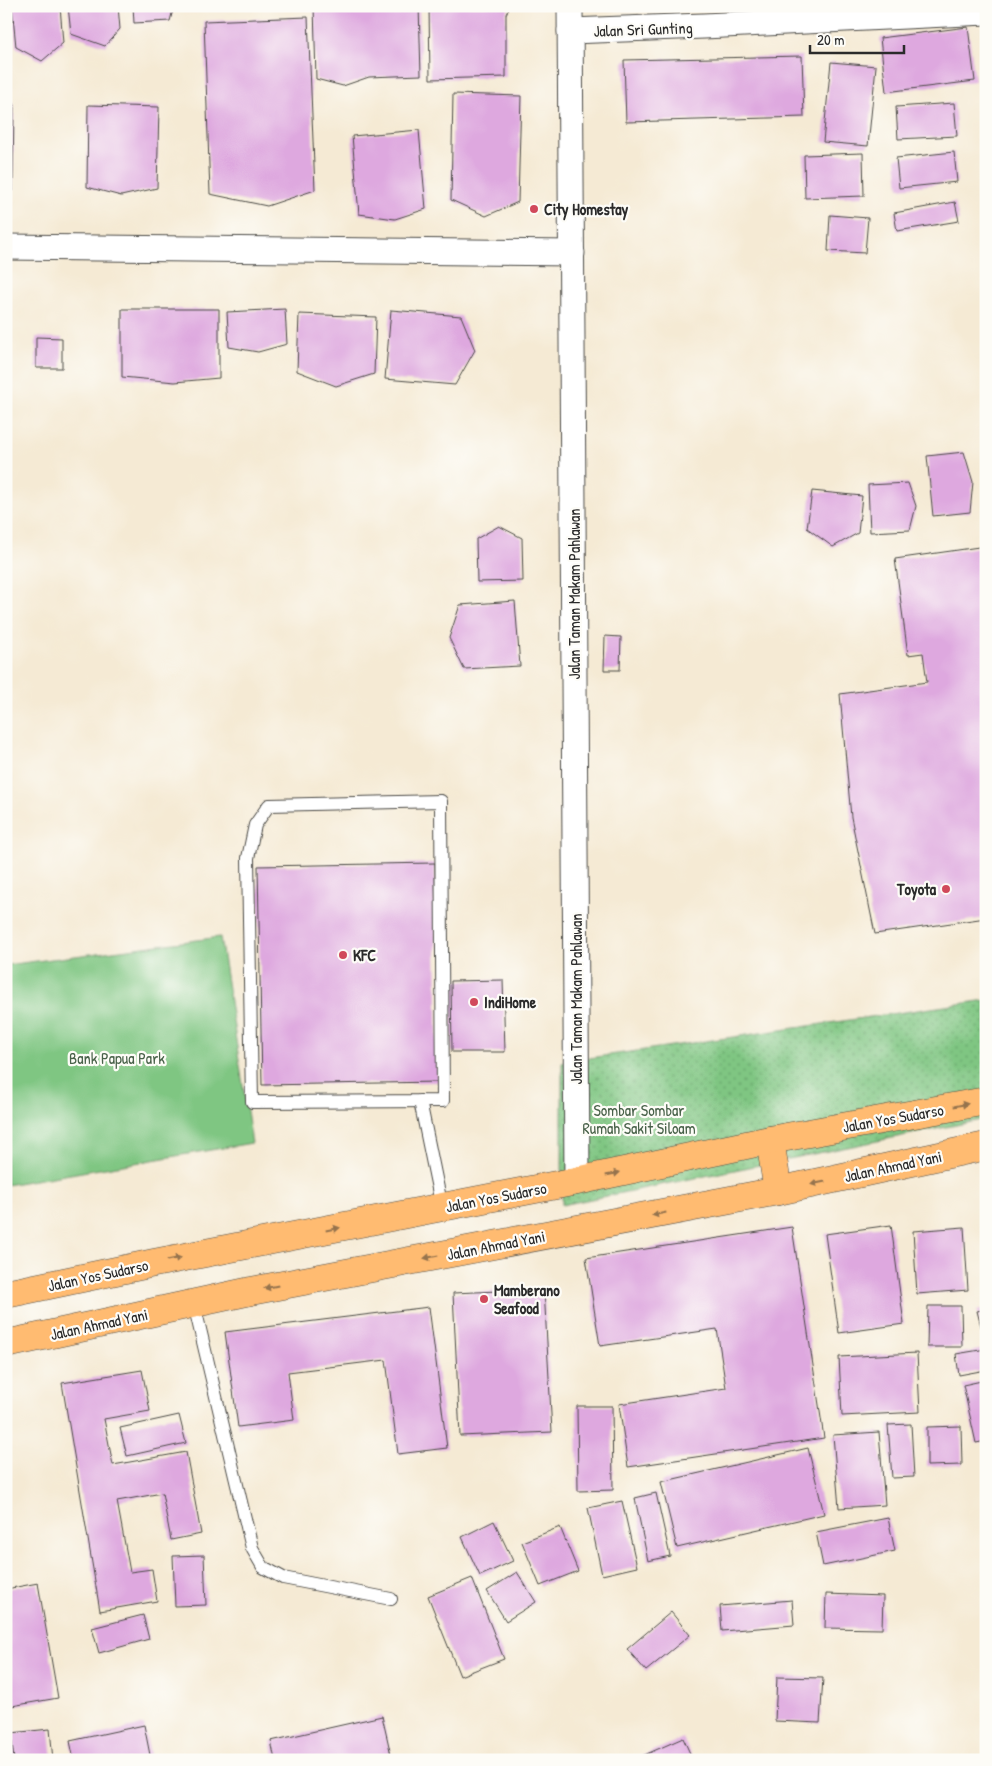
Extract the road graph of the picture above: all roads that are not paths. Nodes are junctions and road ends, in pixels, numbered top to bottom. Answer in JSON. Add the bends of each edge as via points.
{"nodes":[{"id":1,"x":570,"y":6,"type":"edge"},
{"id":2,"x":986,"y":12,"type":"edge"},
{"id":3,"x":570,"y":31,"type":"junction"},
{"id":4,"x":6,"y":247,"type":"edge"},
{"id":5,"x":572,"y":253,"type":"junction"},
{"id":6,"x":420,"y":1101,"type":"junction"},
{"id":7,"x":986,"y":1101,"type":"edge"},
{"id":8,"x":770,"y":1140,"type":"junction"},
{"id":9,"x":986,"y":1146,"type":"edge"},
{"id":10,"x":577,"y":1181,"type":"junction"},
{"id":11,"x":778,"y":1191,"type":"junction"},
{"id":12,"x":442,"y":1208,"type":"junction"},
{"id":13,"x":6,"y":1294,"type":"edge"},
{"id":14,"x":194,"y":1304,"type":"junction"},
{"id":15,"x":6,"y":1344,"type":"edge"},
{"id":16,"x":391,"y":1599,"type":"dead end"}],
"edges":[{"from":1,"to":3,"type":"street","name":"Jalan Taman Makam Pahlawan"},
{"from":2,"to":3,"type":"street","name":"Jalan Sri Gunting"},
{"from":3,"to":5,"type":"street","name":"Jalan Taman Makam Pahlawan"},
{"from":4,"to":5,"type":"street"},
{"from":5,"to":10,"type":"street","name":"Jalan Taman Makam Pahlawan"},
{"from":6,"to":6,"type":"lane","via":[[443,1101],[441,801],[269,805],[255,826],[248,858],[252,1102]]},
{"from":6,"to":12,"type":"lane"},
{"from":8,"to":7,"type":"highway","name":"Jalan Yos Sudarso","one_way":true},
{"from":10,"to":8,"type":"highway","name":"Jalan Yos Sudarso","one_way":true},
{"from":8,"to":11,"type":"highway"},
{"from":9,"to":11,"type":"highway","name":"Jalan Ahmad Yani","one_way":true},
{"from":10,"to":12,"type":"highway","name":"Jalan Yos Sudarso"},
{"from":11,"to":14,"type":"highway","name":"Jalan Ahmad Yani","one_way":true},
{"from":13,"to":12,"type":"highway","name":"Jalan Yos Sudarso","one_way":true},
{"from":14,"to":15,"type":"highway","name":"Jalan Ahmad Yani"},
{"from":14,"to":16,"type":"lane","via":[[252,1548],[263,1566],[283,1578]]}]}
